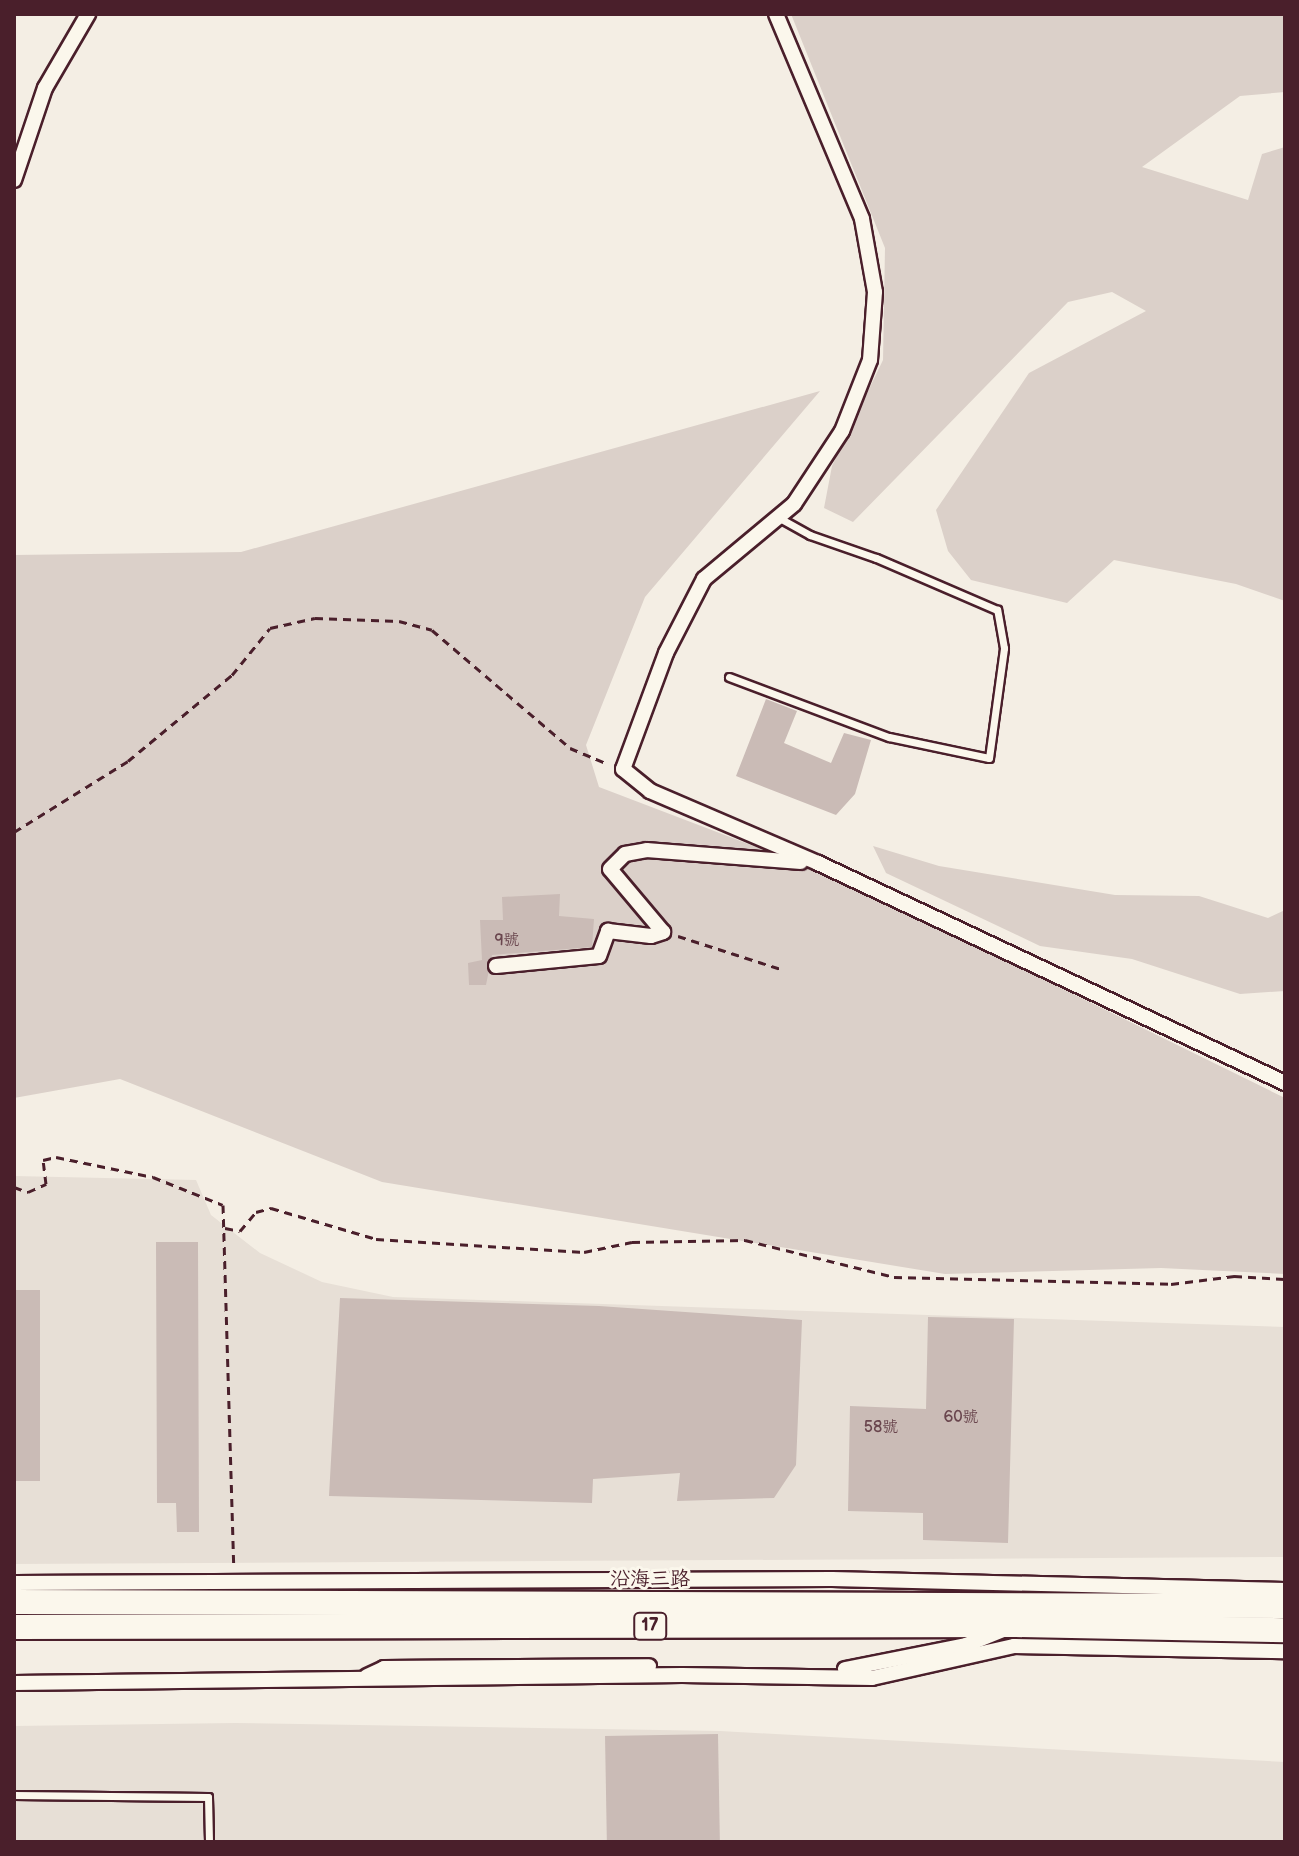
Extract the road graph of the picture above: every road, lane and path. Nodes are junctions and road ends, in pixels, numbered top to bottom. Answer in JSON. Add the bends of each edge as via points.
{"nodes":[{"id":1,"x":88,"y":14,"type":"edge"},
{"id":2,"x":776,"y":14,"type":"edge"},
{"id":3,"x":14,"y":180,"type":"edge"},
{"id":4,"x":778,"y":517,"type":"junction"},
{"id":5,"x":729,"y":677,"type":"dead end"},
{"id":6,"x":623,"y":769,"type":"junction"},
{"id":7,"x":14,"y":832,"type":"edge"},
{"id":8,"x":818,"y":863,"type":"junction"},
{"id":9,"x":663,"y":932,"type":"junction"},
{"id":10,"x":496,"y":966,"type":"dead end"},
{"id":11,"x":781,"y":969,"type":"dead end"},
{"id":12,"x":1285,"y":1083,"type":"edge"},
{"id":13,"x":14,"y":1187,"type":"edge"},
{"id":14,"x":225,"y":1228,"type":"junction"},
{"id":15,"x":1285,"y":1279,"type":"edge"},
{"id":16,"x":14,"y":1583,"type":"edge"},
{"id":17,"x":1285,"y":1590,"type":"edge"},
{"id":18,"x":101,"y":1592,"type":"junction"},
{"id":19,"x":14,"y":1602,"type":"edge"},
{"id":20,"x":253,"y":1603,"type":"junction"},
{"id":21,"x":1015,"y":1603,"type":"junction"},
{"id":22,"x":1285,"y":1606,"type":"edge"},
{"id":23,"x":14,"y":1627,"type":"edge"},
{"id":24,"x":102,"y":1627,"type":"junction"},
{"id":25,"x":1285,"y":1630,"type":"edge"},
{"id":26,"x":1285,"y":1651,"type":"edge"},
{"id":27,"x":363,"y":1678,"type":"junction"},
{"id":28,"x":14,"y":1683,"type":"edge"},
{"id":29,"x":14,"y":1795,"type":"edge"},
{"id":30,"x":209,"y":1842,"type":"edge"}],
"edges":[{"from":1,"to":3,"type":"street","via":[[45,88]]},
{"from":2,"to":4,"type":"street","via":[[862,219],[875,292],[870,360],[842,431],[794,504]]},
{"from":4,"to":5,"type":"lane","via":[[810,535],[997,610],[1004,648],[989,758],[889,737]]},
{"from":4,"to":6,"type":"street","via":[[704,579],[666,653]]},
{"from":6,"to":7,"type":"path","via":[[570,748],[432,630],[399,621],[315,618],[270,628],[232,675],[128,761]]},
{"from":6,"to":8,"type":"street","via":[[650,791]]},
{"from":8,"to":9,"type":"street","via":[[647,850],[625,854],[610,869]]},
{"from":8,"to":12,"type":"street"},
{"from":9,"to":10,"type":"street","via":[[651,936],[608,931],[599,956]]},
{"from":9,"to":11,"type":"path"},
{"from":13,"to":14,"type":"path","via":[[28,1192],[46,1184],[43,1160],[56,1157],[153,1177],[223,1205]]},
{"from":14,"to":15,"type":"path","via":[[240,1231],[256,1212],[271,1208],[376,1239],[584,1252],[632,1242],[745,1240],[894,1277],[1171,1284],[1234,1276]]},
{"from":14,"to":20,"type":"path","via":[[233,1566]]},
{"from":16,"to":18,"type":"street","name":"沿海三路"},
{"from":17,"to":21,"type":"street","name":"沿海三路"},
{"from":18,"to":19,"type":"main road","name":"沿海三路","number":"17"},
{"from":18,"to":20,"type":"main road","name":"沿海三路","number":"17"},
{"from":18,"to":24,"type":"street"},
{"from":20,"to":21,"type":"main road","name":"沿海三路","number":"17"},
{"from":20,"to":21,"type":"street","name":"沿海三路"},
{"from":20,"to":24,"type":"main road","name":"沿海三路","number":"17"},
{"from":21,"to":22,"type":"main road","name":"沿海三路","number":"17"},
{"from":21,"to":25,"type":"main road","name":"沿海三路","number":"17"},
{"from":21,"to":27,"type":"street","name":"沿海三路","via":[[966,1645],[861,1669],[384,1668]]},
{"from":23,"to":24,"type":"main road","name":"沿海三路","number":"17"},
{"from":26,"to":27,"type":"street","name":"沿海三路","via":[[1014,1646],[872,1678]]},
{"from":27,"to":28,"type":"street","name":"沿海三路"},
{"from":29,"to":30,"type":"lane","via":[[208,1797]]}]}
